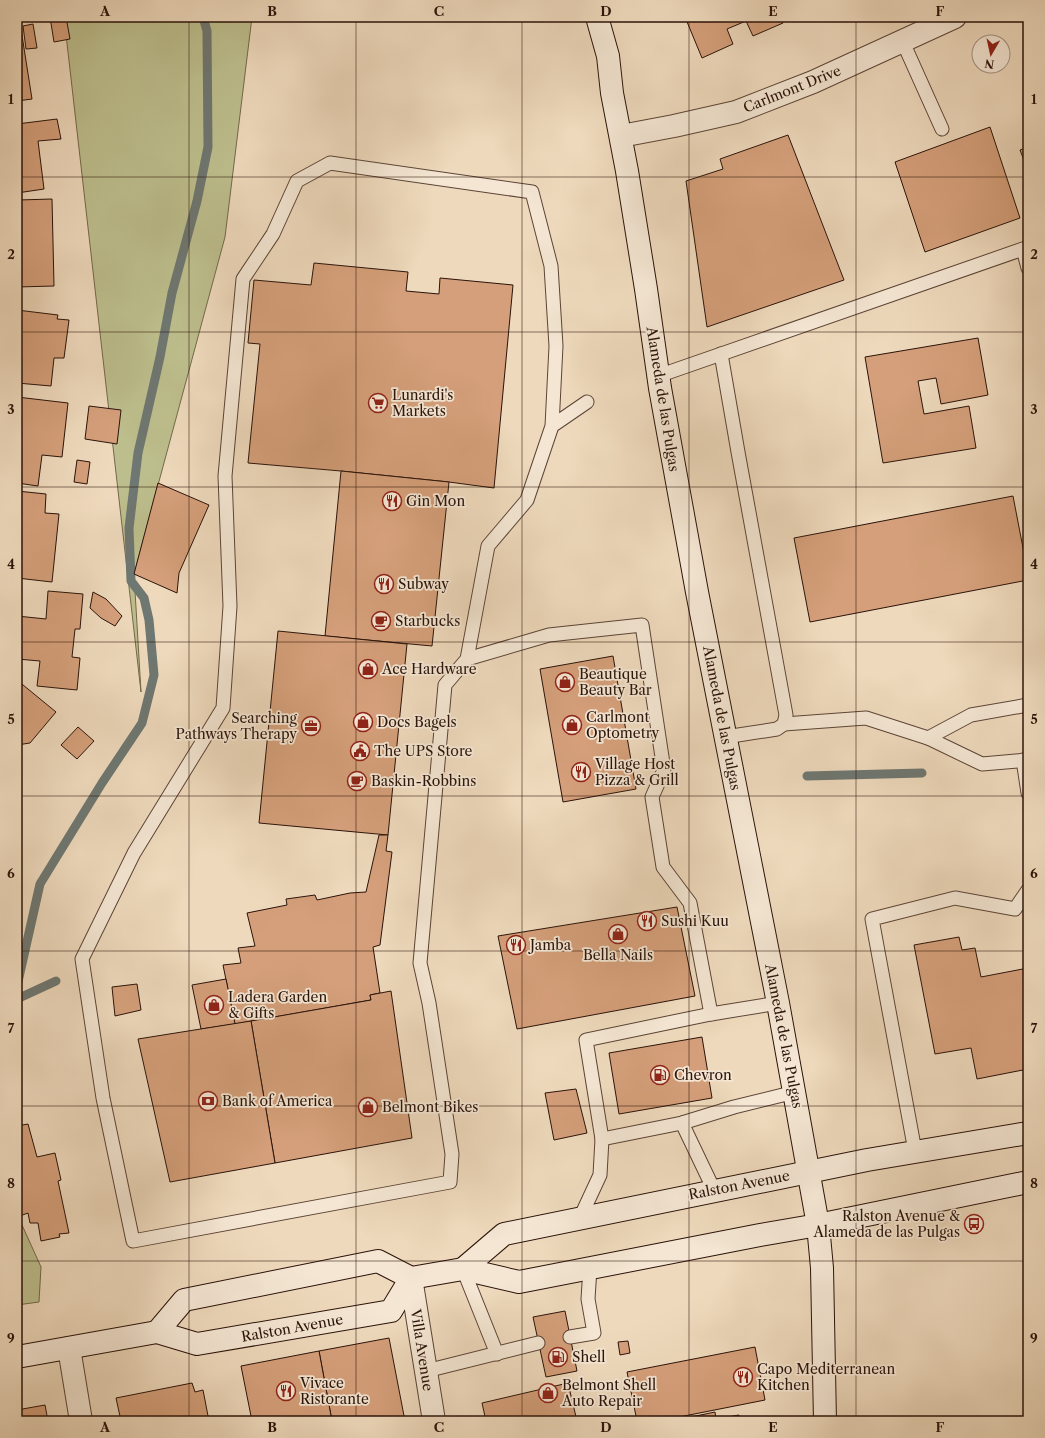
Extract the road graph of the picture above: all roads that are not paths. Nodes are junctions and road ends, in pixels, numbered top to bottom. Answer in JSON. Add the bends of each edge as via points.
{"nodes":[{"id":1,"x":598,"y":17,"type":"edge"},
{"id":2,"x":955,"y":17,"type":"edge"},
{"id":3,"x":902,"y":40,"type":"junction"},
{"id":4,"x":942,"y":129,"type":"dead end"},
{"id":5,"x":621,"y":136,"type":"junction"},
{"id":6,"x":1026,"y":249,"type":"edge"},
{"id":7,"x":1028,"y":268,"type":"edge"},
{"id":8,"x":721,"y":354,"type":"junction"},
{"id":9,"x":658,"y":376,"type":"junction"},
{"id":10,"x":587,"y":402,"type":"dead end"},
{"id":11,"x":552,"y":426,"type":"junction"},
{"id":12,"x":467,"y":659,"type":"junction"},
{"id":13,"x":1028,"y":705,"type":"edge"},
{"id":14,"x":784,"y":724,"type":"junction"},
{"id":15,"x":725,"y":737,"type":"junction"},
{"id":16,"x":928,"y":738,"type":"junction"},
{"id":17,"x":1025,"y":760,"type":"edge"},
{"id":18,"x":1028,"y":793,"type":"edge"},
{"id":19,"x":1028,"y":890,"type":"edge"},
{"id":20,"x":778,"y":1003,"type":"junction"},
{"id":21,"x":711,"y":1014,"type":"junction"},
{"id":22,"x":794,"y":1092,"type":"junction"},
{"id":23,"x":682,"y":1123,"type":"junction"},
{"id":24,"x":1028,"y":1133,"type":"edge"},
{"id":25,"x":602,"y":1139,"type":"junction"},
{"id":26,"x":915,"y":1151,"type":"junction"},
{"id":27,"x":809,"y":1171,"type":"junction"},
{"id":28,"x":1028,"y":1182,"type":"edge"},
{"id":29,"x":714,"y":1190,"type":"junction"},
{"id":30,"x":580,"y":1218,"type":"junction"},
{"id":31,"x":818,"y":1225,"type":"junction"},
{"id":32,"x":590,"y":1268,"type":"junction"},
{"id":33,"x":463,"y":1269,"type":"junction"},
{"id":34,"x":411,"y":1278,"type":"junction"},
{"id":35,"x":157,"y":1332,"type":"junction"},
{"id":36,"x":570,"y":1337,"type":"dead end"},
{"id":37,"x":538,"y":1343,"type":"dead end"},
{"id":38,"x":69,"y":1348,"type":"junction"},
{"id":39,"x":497,"y":1354,"type":"junction"},
{"id":40,"x":17,"y":1357,"type":"edge"},
{"id":41,"x":426,"y":1372,"type":"junction"},
{"id":42,"x":81,"y":1421,"type":"edge"},
{"id":43,"x":434,"y":1421,"type":"edge"},
{"id":44,"x":825,"y":1421,"type":"edge"}],
"edges":[{"from":1,"to":5,"type":"main road","name":"Alameda de las Pulgas","via":[[608,56]]},
{"from":2,"to":3,"type":"main road","name":"Carlmont Drive"},
{"from":3,"to":4,"type":"lane"},
{"from":3,"to":5,"type":"main road","name":"Carlmont Drive","via":[[813,82],[736,112]]},
{"from":5,"to":9,"type":"main road","name":"Alameda de las Pulgas"},
{"from":6,"to":7,"type":"lane"},
{"from":6,"to":8,"type":"lane"},
{"from":8,"to":9,"type":"lane"},
{"from":8,"to":14,"type":"lane","via":[[786,715]]},
{"from":9,"to":15,"type":"main road","name":"Alameda de las Pulgas"},
{"from":10,"to":11,"type":"lane"},
{"from":11,"to":12,"type":"lane","via":[[527,500],[488,546]]},
{"from":11,"to":12,"type":"lane","via":[[556,346],[551,266],[532,192],[330,164],[297,182],[273,234],[243,279],[225,476],[230,606],[223,708],[134,853],[82,960],[103,1098],[133,1241],[450,1182],[452,1154],[429,1003],[420,963],[445,685]]},
{"from":12,"to":21,"type":"lane","via":[[549,635],[642,625],[664,770],[652,797],[663,867],[690,904]]},
{"from":13,"to":16,"type":"lane","via":[[970,714]]},
{"from":14,"to":15,"type":"lane","via":[[777,729]]},
{"from":14,"to":16,"type":"lane","via":[[866,718]]},
{"from":15,"to":20,"type":"main road","name":"Alameda de las Pulgas"},
{"from":16,"to":17,"type":"lane","via":[[982,764]]},
{"from":17,"to":18,"type":"lane"},
{"from":19,"to":26,"type":"lane","via":[[1015,909],[955,898],[872,919]]},
{"from":20,"to":21,"type":"lane"},
{"from":20,"to":22,"type":"main road","name":"Alameda de las Pulgas"},
{"from":21,"to":25,"type":"lane","via":[[586,1040]]},
{"from":22,"to":23,"type":"lane"},
{"from":22,"to":27,"type":"main road","name":"Alameda de las Pulgas"},
{"from":23,"to":25,"type":"lane"},
{"from":23,"to":29,"type":"lane"},
{"from":24,"to":26,"type":"main road","name":"Ralston Avenue"},
{"from":25,"to":30,"type":"lane","via":[[600,1175]]},
{"from":26,"to":27,"type":"main road","name":"Ralston Avenue"},
{"from":27,"to":29,"type":"main road","name":"Ralston Avenue"},
{"from":27,"to":31,"type":"main road","name":"Alameda de las Pulgas"},
{"from":28,"to":31,"type":"main road"},
{"from":29,"to":30,"type":"main road","name":"Ralston Avenue"},
{"from":30,"to":33,"type":"main road","name":"Ralston Avenue","via":[[504,1234]]},
{"from":31,"to":32,"type":"main road"},
{"from":31,"to":44,"type":"main road","name":"Alameda de las Pulgas","via":[[822,1268]]},
{"from":32,"to":33,"type":"main road","via":[[519,1282]]},
{"from":32,"to":36,"type":"lane","via":[[588,1299],[594,1333]]},
{"from":33,"to":34,"type":"main road"},
{"from":33,"to":39,"type":"lane"},
{"from":34,"to":35,"type":"main road","via":[[378,1261],[184,1300]]},
{"from":34,"to":35,"type":"main road","name":"Ralston Avenue","via":[[391,1311],[197,1344]]},
{"from":34,"to":41,"type":"main road","name":"Villa Avenue"},
{"from":35,"to":38,"type":"main road","name":"Ralston Avenue"},
{"from":37,"to":39,"type":"lane"},
{"from":38,"to":40,"type":"main road","name":"Ralston Avenue"},
{"from":38,"to":42,"type":"main road"},
{"from":39,"to":41,"type":"lane"},
{"from":41,"to":43,"type":"main road","name":"Villa Avenue"}]}
